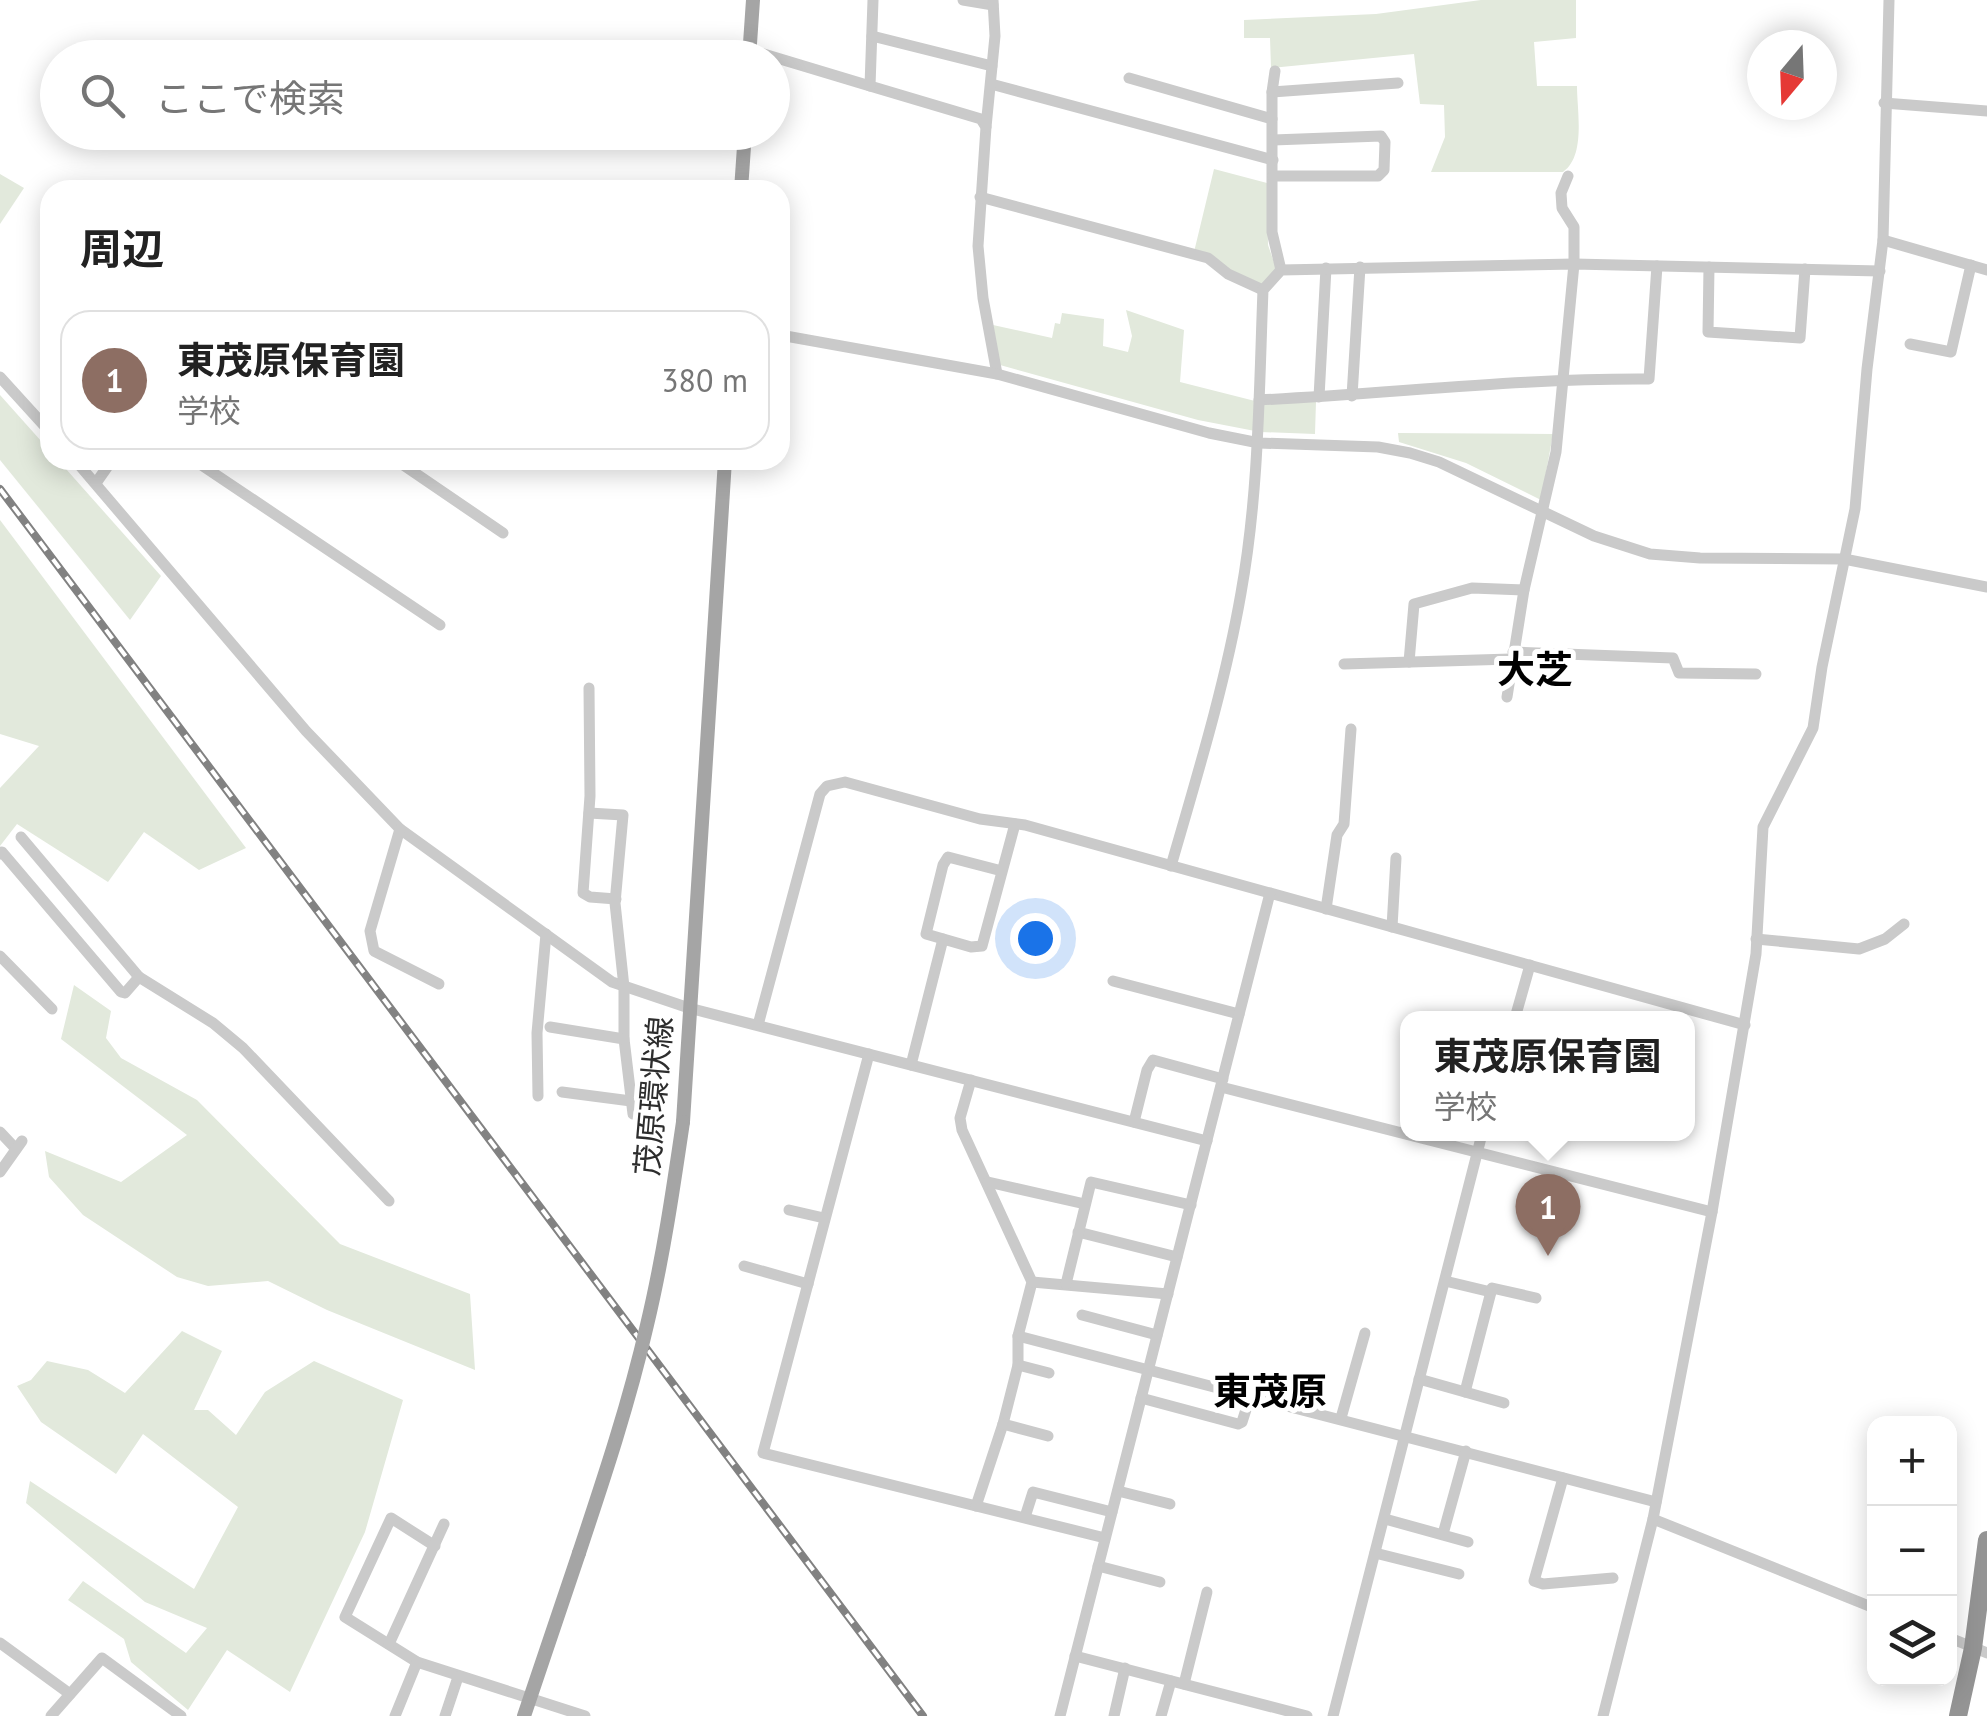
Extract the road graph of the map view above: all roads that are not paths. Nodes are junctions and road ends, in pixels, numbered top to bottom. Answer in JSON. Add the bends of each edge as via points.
{"nodes":[{"id":1,"x":753,"y":0,"type":"edge"},
{"id":2,"x":873,"y":0,"type":"edge"},
{"id":3,"x":963,"y":0,"type":"edge"},
{"id":4,"x":1889,"y":0,"type":"edge"},
{"id":5,"x":993,"y":2,"type":"edge"},
{"id":6,"x":872,"y":36,"type":"junction"},
{"id":7,"x":750,"y":40,"type":"edge"},
{"id":8,"x":790,"y":65,"type":"edge"},
{"id":9,"x":992,"y":66,"type":"junction"},
{"id":10,"x":1276,"y":71,"type":"dead end"},
{"id":11,"x":1128,"y":78,"type":"dead end"},
{"id":12,"x":1398,"y":83,"type":"dead end"},
{"id":13,"x":991,"y":84,"type":"junction"},
{"id":14,"x":870,"y":86,"type":"junction"},
{"id":15,"x":1272,"y":92,"type":"junction"},
{"id":16,"x":1884,"y":103,"type":"junction"},
{"id":17,"x":1987,"y":111,"type":"edge"},
{"id":18,"x":1272,"y":120,"type":"junction"},
{"id":19,"x":986,"y":126,"type":"junction"},
{"id":20,"x":1272,"y":140,"type":"junction"},
{"id":21,"x":744,"y":150,"type":"edge"},
{"id":22,"x":1273,"y":160,"type":"junction"},
{"id":23,"x":1273,"y":176,"type":"junction"},
{"id":24,"x":1568,"y":176,"type":"dead end"},
{"id":25,"x":742,"y":180,"type":"edge"},
{"id":26,"x":980,"y":198,"type":"junction"},
{"id":27,"x":1883,"y":240,"type":"junction"},
{"id":28,"x":1574,"y":264,"type":"junction"},
{"id":29,"x":1971,"y":264,"type":"junction"},
{"id":30,"x":1657,"y":266,"type":"junction"},
{"id":31,"x":1360,"y":267,"type":"junction"},
{"id":32,"x":1710,"y":267,"type":"junction"},
{"id":33,"x":1326,"y":268,"type":"junction"},
{"id":34,"x":1281,"y":270,"type":"junction"},
{"id":35,"x":1805,"y":270,"type":"junction"},
{"id":36,"x":1987,"y":270,"type":"edge"},
{"id":37,"x":1880,"y":271,"type":"junction"},
{"id":38,"x":1263,"y":290,"type":"junction"},
{"id":39,"x":790,"y":337,"type":"edge"},
{"id":40,"x":1910,"y":344,"type":"dead end"},
{"id":41,"x":997,"y":374,"type":"junction"},
{"id":42,"x":0,"y":377,"type":"edge"},
{"id":43,"x":1564,"y":378,"type":"junction"},
{"id":44,"x":1352,"y":396,"type":"junction"},
{"id":45,"x":1318,"y":397,"type":"junction"},
{"id":46,"x":1259,"y":400,"type":"junction"},
{"id":47,"x":40,"y":421,"type":"edge"},
{"id":48,"x":1259,"y":443,"type":"junction"},
{"id":49,"x":84,"y":470,"type":"edge"},
{"id":50,"x":105,"y":470,"type":"edge"},
{"id":51,"x":209,"y":470,"type":"edge"},
{"id":52,"x":411,"y":470,"type":"edge"},
{"id":53,"x":724,"y":470,"type":"edge"},
{"id":54,"x":96,"y":483,"type":"junction"},
{"id":55,"x":1541,"y":514,"type":"junction"},
{"id":56,"x":503,"y":533,"type":"dead end"},
{"id":57,"x":1844,"y":559,"type":"junction"},
{"id":58,"x":1987,"y":586,"type":"edge"},
{"id":59,"x":1524,"y":590,"type":"junction"},
{"id":60,"x":440,"y":625,"type":"dead end"},
{"id":61,"x":1512,"y":656,"type":"junction"},
{"id":62,"x":1408,"y":662,"type":"junction"},
{"id":63,"x":1344,"y":664,"type":"dead end"},
{"id":64,"x":1756,"y":674,"type":"dead end"},
{"id":65,"x":589,"y":688,"type":"dead end"},
{"id":66,"x":1507,"y":698,"type":"dead end"},
{"id":67,"x":1352,"y":729,"type":"dead end"},
{"id":68,"x":589,"y":813,"type":"junction"},
{"id":69,"x":1015,"y":824,"type":"junction"},
{"id":70,"x":400,"y":829,"type":"junction"},
{"id":71,"x":21,"y":837,"type":"dead end"},
{"id":72,"x":0,"y":854,"type":"edge"},
{"id":73,"x":1396,"y":858,"type":"dead end"},
{"id":74,"x":1172,"y":866,"type":"junction"},
{"id":75,"x":1002,"y":871,"type":"junction"},
{"id":76,"x":1270,"y":893,"type":"junction"},
{"id":77,"x":616,"y":899,"type":"junction"},
{"id":78,"x":1326,"y":908,"type":"junction"},
{"id":79,"x":1904,"y":924,"type":"dead end"},
{"id":80,"x":1392,"y":927,"type":"junction"},
{"id":81,"x":546,"y":934,"type":"junction"},
{"id":82,"x":944,"y":939,"type":"junction"},
{"id":83,"x":1756,"y":939,"type":"junction"},
{"id":84,"x":0,"y":956,"type":"edge"},
{"id":85,"x":1530,"y":965,"type":"junction"},
{"id":86,"x":138,"y":977,"type":"junction"},
{"id":87,"x":1113,"y":980,"type":"dead end"},
{"id":88,"x":439,"y":984,"type":"dead end"},
{"id":89,"x":624,"y":987,"type":"junction"},
{"id":90,"x":689,"y":1008,"type":"junction"},
{"id":91,"x":52,"y":1009,"type":"dead end"},
{"id":92,"x":1517,"y":1011,"type":"edge"},
{"id":93,"x":1694,"y":1011,"type":"edge"},
{"id":94,"x":1695,"y":1011,"type":"edge"},
{"id":95,"x":1240,"y":1014,"type":"junction"},
{"id":96,"x":758,"y":1025,"type":"junction"},
{"id":97,"x":1744,"y":1025,"type":"junction"},
{"id":98,"x":550,"y":1027,"type":"dead end"},
{"id":99,"x":624,"y":1039,"type":"junction"},
{"id":100,"x":869,"y":1054,"type":"junction"},
{"id":101,"x":911,"y":1065,"type":"junction"},
{"id":102,"x":971,"y":1080,"type":"junction"},
{"id":103,"x":1222,"y":1083,"type":"junction"},
{"id":104,"x":562,"y":1092,"type":"dead end"},
{"id":105,"x":538,"y":1096,"type":"dead end"},
{"id":106,"x":1134,"y":1122,"type":"junction"},
{"id":107,"x":0,"y":1132,"type":"edge"},
{"id":108,"x":1400,"y":1132,"type":"edge"},
{"id":109,"x":1207,"y":1141,"type":"junction"},
{"id":110,"x":1433,"y":1141,"type":"edge"},
{"id":111,"x":1480,"y":1141,"type":"edge"},
{"id":112,"x":1477,"y":1153,"type":"junction"},
{"id":113,"x":0,"y":1172,"type":"edge"},
{"id":114,"x":988,"y":1182,"type":"junction"},
{"id":115,"x":390,"y":1200,"type":"dead end"},
{"id":116,"x":1085,"y":1204,"type":"junction"},
{"id":117,"x":1190,"y":1205,"type":"junction"},
{"id":118,"x":789,"y":1210,"type":"dead end"},
{"id":119,"x":1712,"y":1212,"type":"junction"},
{"id":120,"x":824,"y":1218,"type":"junction"},
{"id":121,"x":1078,"y":1232,"type":"junction"},
{"id":122,"x":1177,"y":1257,"type":"junction"},
{"id":123,"x":744,"y":1266,"type":"dead end"},
{"id":124,"x":1445,"y":1281,"type":"junction"},
{"id":125,"x":1032,"y":1282,"type":"junction"},
{"id":126,"x":808,"y":1284,"type":"junction"},
{"id":127,"x":1066,"y":1284,"type":"junction"},
{"id":128,"x":1491,"y":1292,"type":"junction"},
{"id":129,"x":1168,"y":1294,"type":"junction"},
{"id":130,"x":1536,"y":1298,"type":"dead end"},
{"id":131,"x":1082,"y":1315,"type":"dead end"},
{"id":132,"x":1365,"y":1333,"type":"dead end"},
{"id":133,"x":1157,"y":1335,"type":"junction"},
{"id":134,"x":1018,"y":1336,"type":"junction"},
{"id":135,"x":1018,"y":1365,"type":"junction"},
{"id":136,"x":1148,"y":1369,"type":"junction"},
{"id":137,"x":1049,"y":1373,"type":"dead end"},
{"id":138,"x":1419,"y":1379,"type":"junction"},
{"id":139,"x":1465,"y":1392,"type":"junction"},
{"id":140,"x":1250,"y":1397,"type":"junction"},
{"id":141,"x":1141,"y":1398,"type":"junction"},
{"id":142,"x":1504,"y":1403,"type":"dead end"},
{"id":143,"x":1341,"y":1418,"type":"junction"},
{"id":144,"x":1003,"y":1424,"type":"junction"},
{"id":145,"x":1404,"y":1435,"type":"junction"},
{"id":146,"x":1048,"y":1436,"type":"dead end"},
{"id":147,"x":1466,"y":1451,"type":"junction"},
{"id":148,"x":1563,"y":1478,"type":"junction"},
{"id":149,"x":1118,"y":1491,"type":"junction"},
{"id":150,"x":1656,"y":1502,"type":"junction"},
{"id":151,"x":1170,"y":1504,"type":"dead end"},
{"id":152,"x":976,"y":1506,"type":"junction"},
{"id":153,"x":1112,"y":1512,"type":"junction"},
{"id":154,"x":1025,"y":1517,"type":"junction"},
{"id":155,"x":1384,"y":1519,"type":"junction"},
{"id":156,"x":1653,"y":1519,"type":"junction"},
{"id":157,"x":444,"y":1524,"type":"dead end"},
{"id":158,"x":1443,"y":1534,"type":"junction"},
{"id":159,"x":1105,"y":1538,"type":"junction"},
{"id":160,"x":1987,"y":1540,"type":"edge"},
{"id":161,"x":1468,"y":1542,"type":"dead end"},
{"id":162,"x":435,"y":1546,"type":"junction"},
{"id":163,"x":1375,"y":1553,"type":"junction"},
{"id":164,"x":1098,"y":1566,"type":"junction"},
{"id":165,"x":1458,"y":1574,"type":"dead end"},
{"id":166,"x":1613,"y":1578,"type":"dead end"},
{"id":167,"x":1160,"y":1582,"type":"dead end"},
{"id":168,"x":1207,"y":1592,"type":"dead end"},
{"id":169,"x":1867,"y":1605,"type":"edge"},
{"id":170,"x":1957,"y":1641,"type":"edge"},
{"id":171,"x":0,"y":1643,"type":"edge"},
{"id":172,"x":389,"y":1644,"type":"junction"},
{"id":173,"x":1980,"y":1651,"type":"edge"},
{"id":174,"x":1075,"y":1656,"type":"junction"},
{"id":175,"x":418,"y":1662,"type":"junction"},
{"id":176,"x":1124,"y":1668,"type":"junction"},
{"id":177,"x":458,"y":1677,"type":"junction"},
{"id":178,"x":1171,"y":1681,"type":"junction"},
{"id":179,"x":1184,"y":1684,"type":"junction"},
{"id":180,"x":70,"y":1694,"type":"junction"},
{"id":181,"x":530,"y":1699,"type":"junction"},
{"id":182,"x":51,"y":1716,"type":"edge"},
{"id":183,"x":181,"y":1716,"type":"edge"},
{"id":184,"x":395,"y":1716,"type":"edge"},
{"id":185,"x":445,"y":1716,"type":"edge"},
{"id":186,"x":524,"y":1716,"type":"edge"},
{"id":187,"x":584,"y":1716,"type":"edge"},
{"id":188,"x":1060,"y":1716,"type":"edge"},
{"id":189,"x":1114,"y":1716,"type":"edge"},
{"id":190,"x":1161,"y":1716,"type":"edge"},
{"id":191,"x":1308,"y":1716,"type":"edge"},
{"id":192,"x":1333,"y":1716,"type":"edge"},
{"id":193,"x":1603,"y":1716,"type":"edge"},
{"id":194,"x":1958,"y":1716,"type":"edge"}],
"edges":[{"from":1,"to":7,"type":"main road"},
{"from":2,"to":6,"type":"street"},
{"from":3,"to":5,"type":"street"},
{"from":4,"to":16,"type":"street"},
{"from":5,"to":9,"type":"street"},
{"from":6,"to":9,"type":"street"},
{"from":6,"to":14,"type":"street"},
{"from":8,"to":14,"type":"street"},
{"from":9,"to":13,"type":"street"},
{"from":10,"to":15,"type":"street"},
{"from":11,"to":18,"type":"street"},
{"from":12,"to":15,"type":"street"},
{"from":13,"to":19,"type":"street"},
{"from":13,"to":22,"type":"street"},
{"from":14,"to":19,"type":"street"},
{"from":15,"to":18,"type":"street"},
{"from":16,"to":17,"type":"street"},
{"from":16,"to":27,"type":"street"},
{"from":18,"to":20,"type":"street"},
{"from":19,"to":26,"type":"street"},
{"from":20,"to":22,"type":"street"},
{"from":20,"to":23,"type":"street","via":[[1381,136],[1385,142],[1378,176]]},
{"from":21,"to":25,"type":"main road"},
{"from":22,"to":23,"type":"street"},
{"from":23,"to":34,"type":"street","via":[[1272,232]]},
{"from":24,"to":28,"type":"street","via":[[1562,208],[1574,227]]},
{"from":26,"to":38,"type":"street","via":[[1208,258]]},
{"from":26,"to":41,"type":"street","via":[[983,298]]},
{"from":27,"to":29,"type":"street"},
{"from":27,"to":37,"type":"street"},
{"from":28,"to":30,"type":"street"},
{"from":28,"to":31,"type":"street"},
{"from":28,"to":43,"type":"street"},
{"from":29,"to":36,"type":"street"},
{"from":29,"to":40,"type":"street","via":[[1951,352]]},
{"from":30,"to":32,"type":"street"},
{"from":30,"to":43,"type":"street","via":[[1650,379]]},
{"from":31,"to":33,"type":"street"},
{"from":31,"to":44,"type":"street"},
{"from":32,"to":35,"type":"street"},
{"from":32,"to":35,"type":"street","via":[[1708,332],[1800,338]]},
{"from":33,"to":34,"type":"street"},
{"from":33,"to":45,"type":"street"},
{"from":34,"to":38,"type":"street"},
{"from":35,"to":37,"type":"street"},
{"from":37,"to":57,"type":"street"},
{"from":38,"to":46,"type":"street"},
{"from":39,"to":41,"type":"street"},
{"from":41,"to":48,"type":"street"},
{"from":42,"to":47,"type":"street"},
{"from":43,"to":44,"type":"street"},
{"from":43,"to":55,"type":"street"},
{"from":44,"to":45,"type":"street"},
{"from":45,"to":46,"type":"street"},
{"from":46,"to":48,"type":"street"},
{"from":48,"to":55,"type":"street","via":[[1410,453]]},
{"from":48,"to":74,"type":"street","via":[[1230,650]]},
{"from":49,"to":54,"type":"street"},
{"from":50,"to":54,"type":"street"},
{"from":51,"to":60,"type":"street"},
{"from":52,"to":56,"type":"street"},
{"from":53,"to":90,"type":"main road","name":"茂原環状線"},
{"from":54,"to":70,"type":"street","via":[[306,731]]},
{"from":55,"to":57,"type":"street","via":[[1650,554]]},
{"from":55,"to":59,"type":"street"},
{"from":57,"to":58,"type":"street"},
{"from":57,"to":83,"type":"street","via":[[1813,728],[1763,827]]},
{"from":59,"to":61,"type":"street"},
{"from":59,"to":62,"type":"street","via":[[1472,588],[1414,604]]},
{"from":61,"to":62,"type":"street"},
{"from":61,"to":64,"type":"street","via":[[1673,658],[1679,673]]},
{"from":61,"to":66,"type":"street"},
{"from":62,"to":63,"type":"street"},
{"from":65,"to":68,"type":"street"},
{"from":67,"to":78,"type":"street","via":[[1344,824]]},
{"from":68,"to":77,"type":"street","via":[[583,893]]},
{"from":68,"to":77,"type":"street","via":[[624,814]]},
{"from":69,"to":74,"type":"street"},
{"from":69,"to":75,"type":"street"},
{"from":69,"to":96,"type":"street","via":[[844,782],[827,786]]},
{"from":70,"to":81,"type":"street"},
{"from":70,"to":88,"type":"street","via":[[371,946]]},
{"from":71,"to":86,"type":"street"},
{"from":72,"to":86,"type":"street","via":[[122,992]]},
{"from":73,"to":80,"type":"street"},
{"from":74,"to":76,"type":"street"},
{"from":75,"to":82,"type":"street","via":[[982,946]]},
{"from":75,"to":82,"type":"street","via":[[948,856],[925,929]]},
{"from":76,"to":78,"type":"street"},
{"from":76,"to":95,"type":"street"},
{"from":77,"to":89,"type":"street"},
{"from":78,"to":80,"type":"street"},
{"from":79,"to":83,"type":"street","via":[[1859,949]]},
{"from":80,"to":85,"type":"street"},
{"from":81,"to":89,"type":"street"},
{"from":81,"to":105,"type":"street"},
{"from":82,"to":101,"type":"street"},
{"from":83,"to":97,"type":"street"},
{"from":84,"to":91,"type":"street"},
{"from":85,"to":92,"type":"street"},
{"from":85,"to":93,"type":"street"},
{"from":86,"to":115,"type":"street","via":[[243,1048]]},
{"from":87,"to":95,"type":"street"},
{"from":89,"to":90,"type":"street"},
{"from":89,"to":99,"type":"street"},
{"from":90,"to":96,"type":"street"},
{"from":90,"to":181,"type":"main road","name":"茂原環状線","bridge":true,"via":[[682,1122],[648,1324]]},
{"from":94,"to":97,"type":"street"},
{"from":95,"to":103,"type":"street"},
{"from":96,"to":100,"type":"street"},
{"from":97,"to":119,"type":"street"},
{"from":98,"to":99,"type":"street"},
{"from":99,"to":104,"type":"street","via":[[632,1107]]},
{"from":100,"to":101,"type":"street"},
{"from":100,"to":120,"type":"street"},
{"from":101,"to":102,"type":"street"},
{"from":102,"to":106,"type":"street"},
{"from":102,"to":114,"type":"street","via":[[960,1118]]},
{"from":103,"to":106,"type":"street","via":[[1153,1060]]},
{"from":103,"to":108,"type":"street"},
{"from":103,"to":109,"type":"street"},
{"from":106,"to":109,"type":"street"},
{"from":107,"to":113,"type":"street","via":[[19,1145]]},
{"from":109,"to":117,"type":"street"},
{"from":110,"to":112,"type":"street"},
{"from":111,"to":112,"type":"street"},
{"from":112,"to":119,"type":"street"},
{"from":112,"to":124,"type":"street"},
{"from":114,"to":116,"type":"street"},
{"from":114,"to":125,"type":"street"},
{"from":116,"to":117,"type":"street","via":[[1092,1182]]},
{"from":116,"to":121,"type":"street"},
{"from":117,"to":122,"type":"street"},
{"from":118,"to":120,"type":"street"},
{"from":119,"to":150,"type":"street"},
{"from":120,"to":126,"type":"street"},
{"from":121,"to":122,"type":"street"},
{"from":121,"to":127,"type":"street"},
{"from":122,"to":129,"type":"street"},
{"from":123,"to":126,"type":"street"},
{"from":124,"to":128,"type":"street"},
{"from":124,"to":138,"type":"street"},
{"from":125,"to":127,"type":"street"},
{"from":125,"to":134,"type":"street"},
{"from":126,"to":152,"type":"street","via":[[763,1453]]},
{"from":127,"to":129,"type":"street"},
{"from":128,"to":130,"type":"street","via":[[1496,1287]]},
{"from":128,"to":139,"type":"street"},
{"from":129,"to":133,"type":"street"},
{"from":131,"to":133,"type":"street"},
{"from":132,"to":143,"type":"street"},
{"from":133,"to":136,"type":"street"},
{"from":134,"to":135,"type":"street"},
{"from":134,"to":136,"type":"street"},
{"from":135,"to":137,"type":"street"},
{"from":135,"to":144,"type":"street"},
{"from":136,"to":140,"type":"street"},
{"from":136,"to":141,"type":"street"},
{"from":138,"to":139,"type":"street"},
{"from":138,"to":145,"type":"street"},
{"from":139,"to":142,"type":"street"},
{"from":140,"to":141,"type":"street","via":[[1238,1424]]},
{"from":140,"to":143,"type":"street"},
{"from":141,"to":149,"type":"street"},
{"from":143,"to":145,"type":"street"},
{"from":144,"to":146,"type":"street"},
{"from":144,"to":152,"type":"street"},
{"from":145,"to":147,"type":"street"},
{"from":145,"to":155,"type":"street"},
{"from":147,"to":148,"type":"street"},
{"from":147,"to":158,"type":"street"},
{"from":148,"to":150,"type":"street"},
{"from":148,"to":166,"type":"street","via":[[1534,1581]]},
{"from":149,"to":151,"type":"street"},
{"from":149,"to":153,"type":"street"},
{"from":150,"to":156,"type":"street"},
{"from":152,"to":154,"type":"street"},
{"from":153,"to":154,"type":"street","via":[[1032,1492]]},
{"from":153,"to":159,"type":"street"},
{"from":154,"to":159,"type":"street"},
{"from":155,"to":158,"type":"street"},
{"from":155,"to":163,"type":"street"},
{"from":156,"to":169,"type":"street"},
{"from":156,"to":193,"type":"street"},
{"from":157,"to":162,"type":"street"},
{"from":158,"to":161,"type":"street"},
{"from":159,"to":164,"type":"street"},
{"from":160,"to":173,"type":"highway"},
{"from":162,"to":172,"type":"street"},
{"from":162,"to":172,"type":"street","via":[[391,1518],[345,1617]]},
{"from":163,"to":165,"type":"street"},
{"from":163,"to":192,"type":"street"},
{"from":164,"to":167,"type":"street"},
{"from":164,"to":174,"type":"street"},
{"from":168,"to":179,"type":"street"},
{"from":170,"to":173,"type":"street"},
{"from":171,"to":180,"type":"street"},
{"from":172,"to":175,"type":"street"},
{"from":173,"to":194,"type":"highway"},
{"from":174,"to":176,"type":"street"},
{"from":174,"to":188,"type":"street"},
{"from":175,"to":177,"type":"street"},
{"from":175,"to":184,"type":"street"},
{"from":176,"to":178,"type":"street"},
{"from":176,"to":189,"type":"street"},
{"from":177,"to":181,"type":"street"},
{"from":177,"to":185,"type":"street"},
{"from":178,"to":179,"type":"street"},
{"from":178,"to":190,"type":"street"},
{"from":179,"to":191,"type":"street"},
{"from":180,"to":182,"type":"street"},
{"from":180,"to":183,"type":"street","via":[[102,1658]]},
{"from":181,"to":186,"type":"main road","name":"茂原環状線"},
{"from":181,"to":187,"type":"street"}]}
